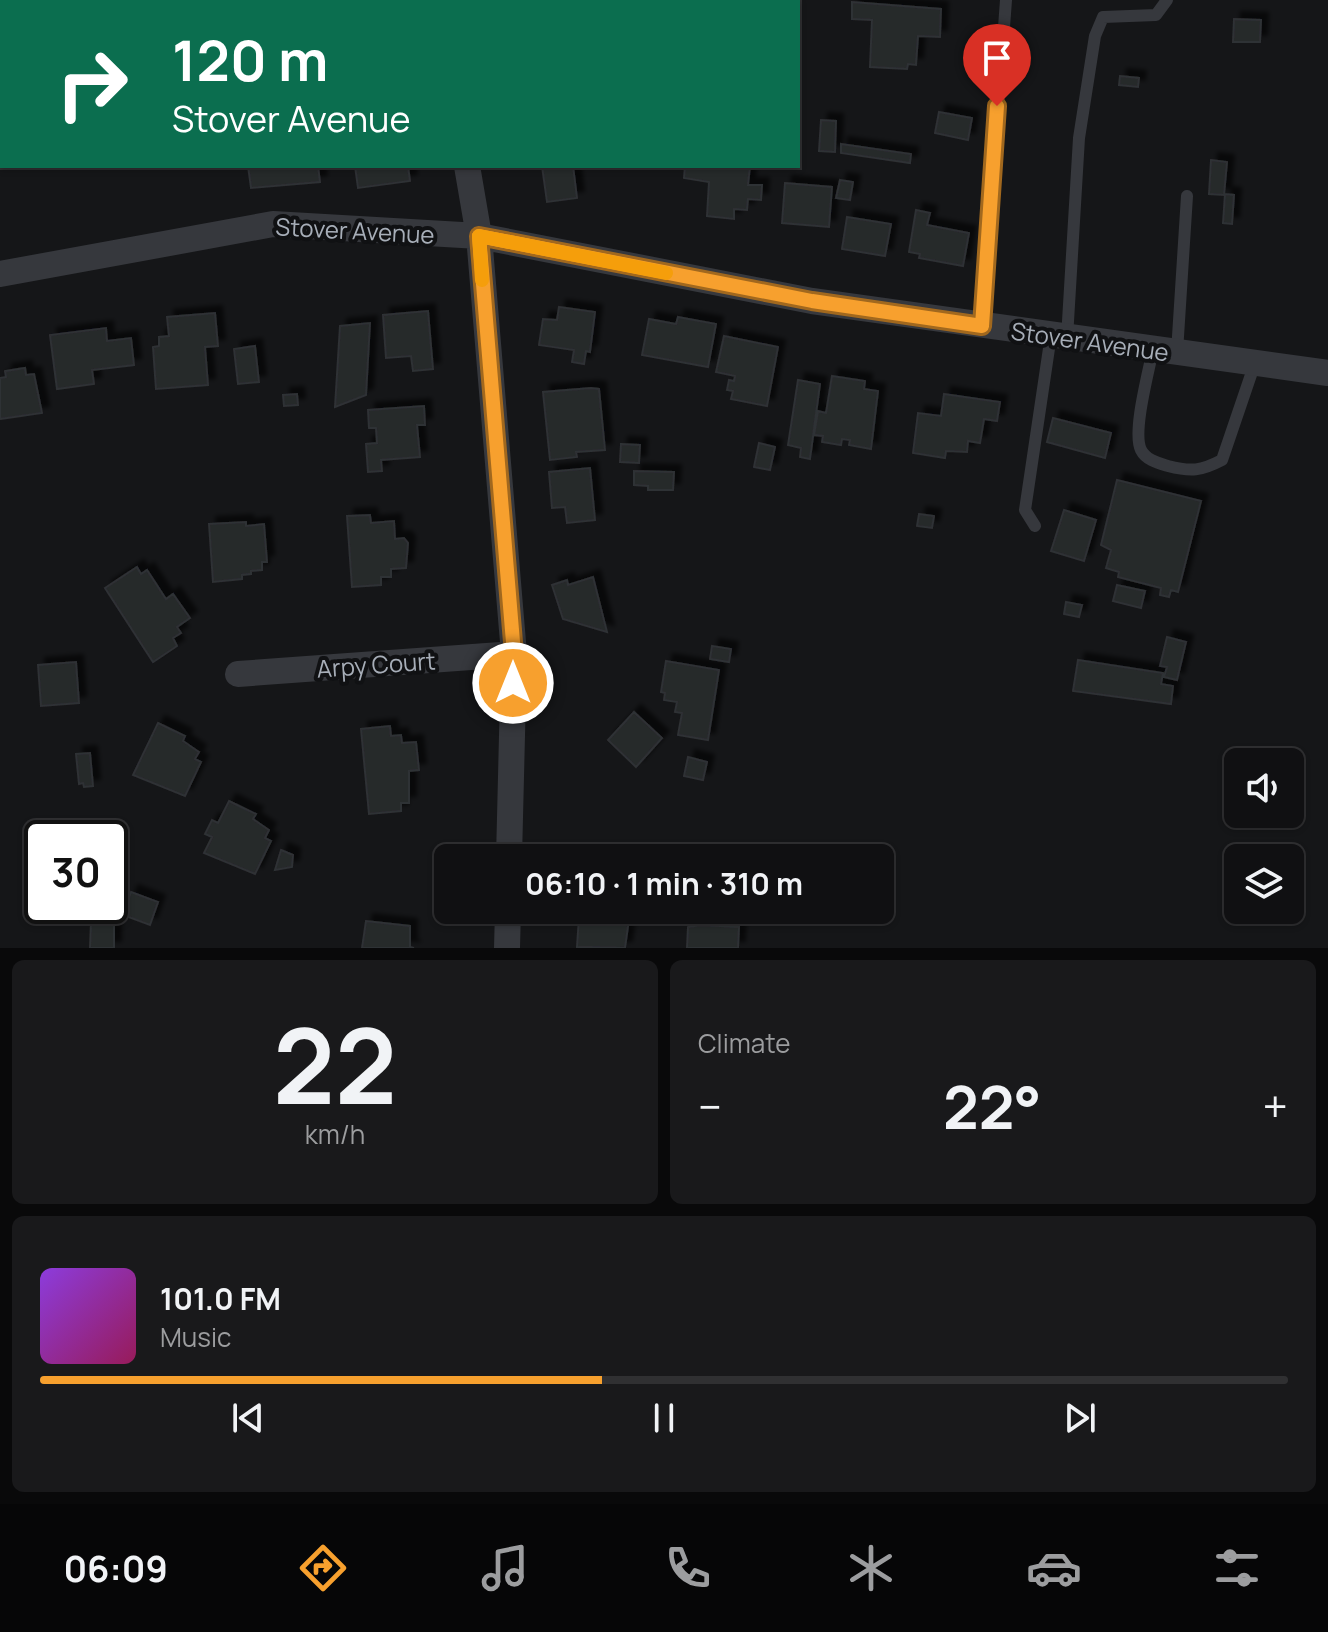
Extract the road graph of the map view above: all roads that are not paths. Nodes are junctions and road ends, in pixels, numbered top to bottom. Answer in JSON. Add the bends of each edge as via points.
{"nodes":[{"id":1,"x":1006,"y":0,"type":"edge"},
{"id":2,"x":1167,"y":0,"type":"edge"},
{"id":3,"x":467,"y":168,"type":"edge"},
{"id":4,"x":1187,"y":196,"type":"dead end"},
{"id":5,"x":479,"y":236,"type":"junction"},
{"id":6,"x":0,"y":274,"type":"edge"},
{"id":7,"x":982,"y":326,"type":"junction"},
{"id":8,"x":1059,"y":337,"type":"junction"},
{"id":9,"x":1165,"y":351,"type":"junction"},
{"id":10,"x":1255,"y":363,"type":"junction"},
{"id":11,"x":1328,"y":373,"type":"edge"},
{"id":12,"x":1035,"y":526,"type":"dead end"},
{"id":13,"x":514,"y":654,"type":"junction"},
{"id":14,"x":238,"y":674,"type":"dead end"},
{"id":15,"x":509,"y":844,"type":"edge"},
{"id":16,"x":508,"y":924,"type":"edge"},
{"id":17,"x":507,"y":948,"type":"edge"}],
"edges":[{"from":1,"to":7,"type":"lane"},
{"from":2,"to":8,"type":"lane","via":[[1156,15],[1103,17],[1095,36]]},
{"from":3,"to":5,"type":"street"},
{"from":4,"to":9,"type":"lane"},
{"from":5,"to":6,"type":"street","name":"Stover Avenue","via":[[273,224]]},
{"from":5,"to":7,"type":"street","name":"Stover Avenue","via":[[812,301]]},
{"from":5,"to":13,"type":"street"},
{"from":7,"to":8,"type":"street","name":"Stover Avenue"},
{"from":8,"to":9,"type":"street","name":"Stover Avenue"},
{"from":8,"to":12,"type":"lane","via":[[1025,510]]},
{"from":9,"to":10,"type":"street","name":"Stover Avenue"},
{"from":9,"to":10,"type":"lane","via":[[1138,436],[1141,452],[1153,462],[1200,472],[1222,460]]},
{"from":10,"to":11,"type":"street","name":"Stover Avenue"},
{"from":13,"to":14,"type":"street","name":"Arpy Court"},
{"from":13,"to":15,"type":"street"},
{"from":16,"to":17,"type":"street"}]}
